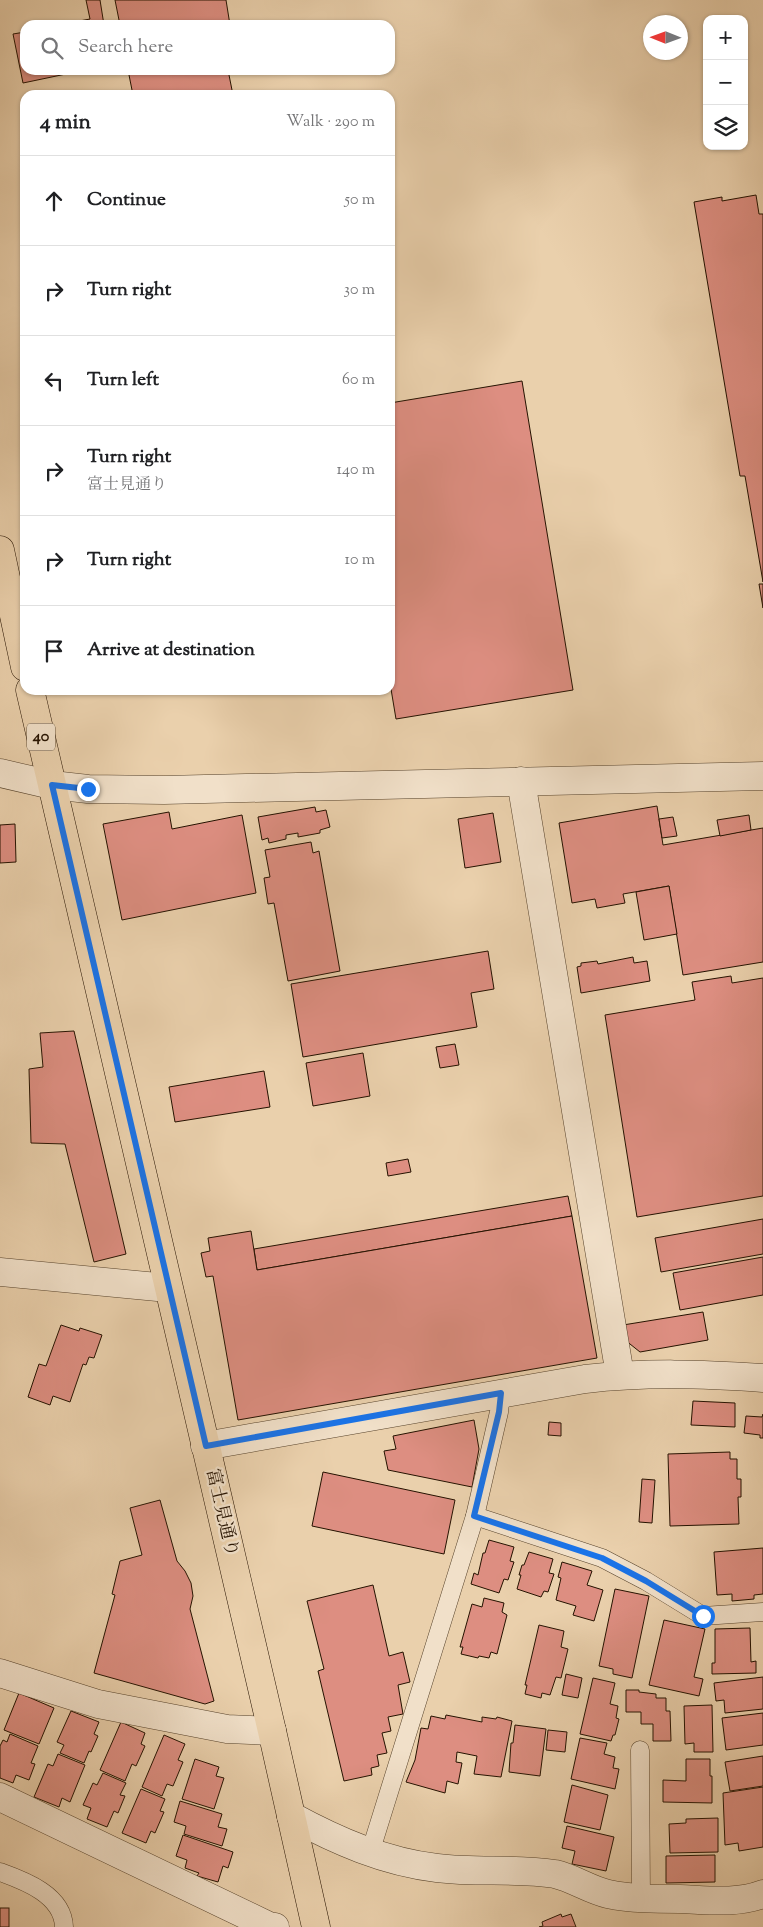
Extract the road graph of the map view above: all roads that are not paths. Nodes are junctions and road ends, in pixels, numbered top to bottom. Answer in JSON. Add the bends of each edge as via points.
{"nodes":[{"id":1,"x":0,"y":550,"type":"edge"},
{"id":2,"x":20,"y":644,"type":"edge"},
{"id":3,"x":31,"y":695,"type":"edge"},
{"id":4,"x":0,"y":773,"type":"edge"},
{"id":5,"x":763,"y":776,"type":"edge"},
{"id":6,"x":521,"y":781,"type":"junction"},
{"id":7,"x":52,"y":785,"type":"junction"},
{"id":8,"x":0,"y":1272,"type":"edge"},
{"id":9,"x":168,"y":1288,"type":"junction"},
{"id":10,"x":620,"y":1375,"type":"junction"},
{"id":11,"x":763,"y":1378,"type":"edge"},
{"id":12,"x":501,"y":1393,"type":"junction"},
{"id":13,"x":206,"y":1446,"type":"junction"},
{"id":14,"x":474,"y":1516,"type":"junction"},
{"id":15,"x":763,"y":1612,"type":"edge"},
{"id":16,"x":0,"y":1673,"type":"edge"},
{"id":17,"x":272,"y":1731,"type":"junction"},
{"id":18,"x":640,"y":1750,"type":"dead end"},
{"id":19,"x":0,"y":1797,"type":"edge"},
{"id":20,"x":291,"y":1816,"type":"junction"},
{"id":21,"x":370,"y":1853,"type":"junction"},
{"id":22,"x":0,"y":1872,"type":"edge"},
{"id":23,"x":763,"y":1894,"type":"edge"},
{"id":24,"x":641,"y":1898,"type":"junction"},
{"id":25,"x":64,"y":1927,"type":"edge"},
{"id":26,"x":275,"y":1927,"type":"edge"},
{"id":27,"x":316,"y":1927,"type":"edge"}],
"edges":[{"from":1,"to":2,"type":"main road"},
{"from":3,"to":7,"type":"main road","name":"富士見通り","number":"40"},
{"from":4,"to":7,"type":"street"},
{"from":5,"to":6,"type":"street"},
{"from":6,"to":7,"type":"street","via":[[164,790]]},
{"from":6,"to":10,"type":"street"},
{"from":7,"to":9,"type":"main road","name":"富士見通り","number":"40"},
{"from":8,"to":9,"type":"street"},
{"from":9,"to":13,"type":"main road","name":"富士見通り","number":"40"},
{"from":10,"to":11,"type":"street","via":[[685,1373]]},
{"from":10,"to":12,"type":"street"},
{"from":12,"to":13,"type":"street"},
{"from":12,"to":14,"type":"lane"},
{"from":13,"to":17,"type":"main road","name":"富士見通り","number":"40"},
{"from":14,"to":15,"type":"lane","via":[[602,1558],[703,1616]]},
{"from":14,"to":21,"type":"lane"},
{"from":16,"to":17,"type":"street","via":[[98,1704],[227,1729]]},
{"from":17,"to":20,"type":"main road","name":"富士見通り","number":"40"},
{"from":18,"to":24,"type":"lane"},
{"from":19,"to":26,"type":"street"},
{"from":20,"to":21,"type":"street"},
{"from":20,"to":27,"type":"main road","name":"富士見通り","number":"40"},
{"from":21,"to":24,"type":"street","via":[[438,1869],[557,1875],[607,1894]]},
{"from":22,"to":25,"type":"lane","via":[[43,1892],[57,1906]]},
{"from":23,"to":24,"type":"street","via":[[733,1901]]}]}
